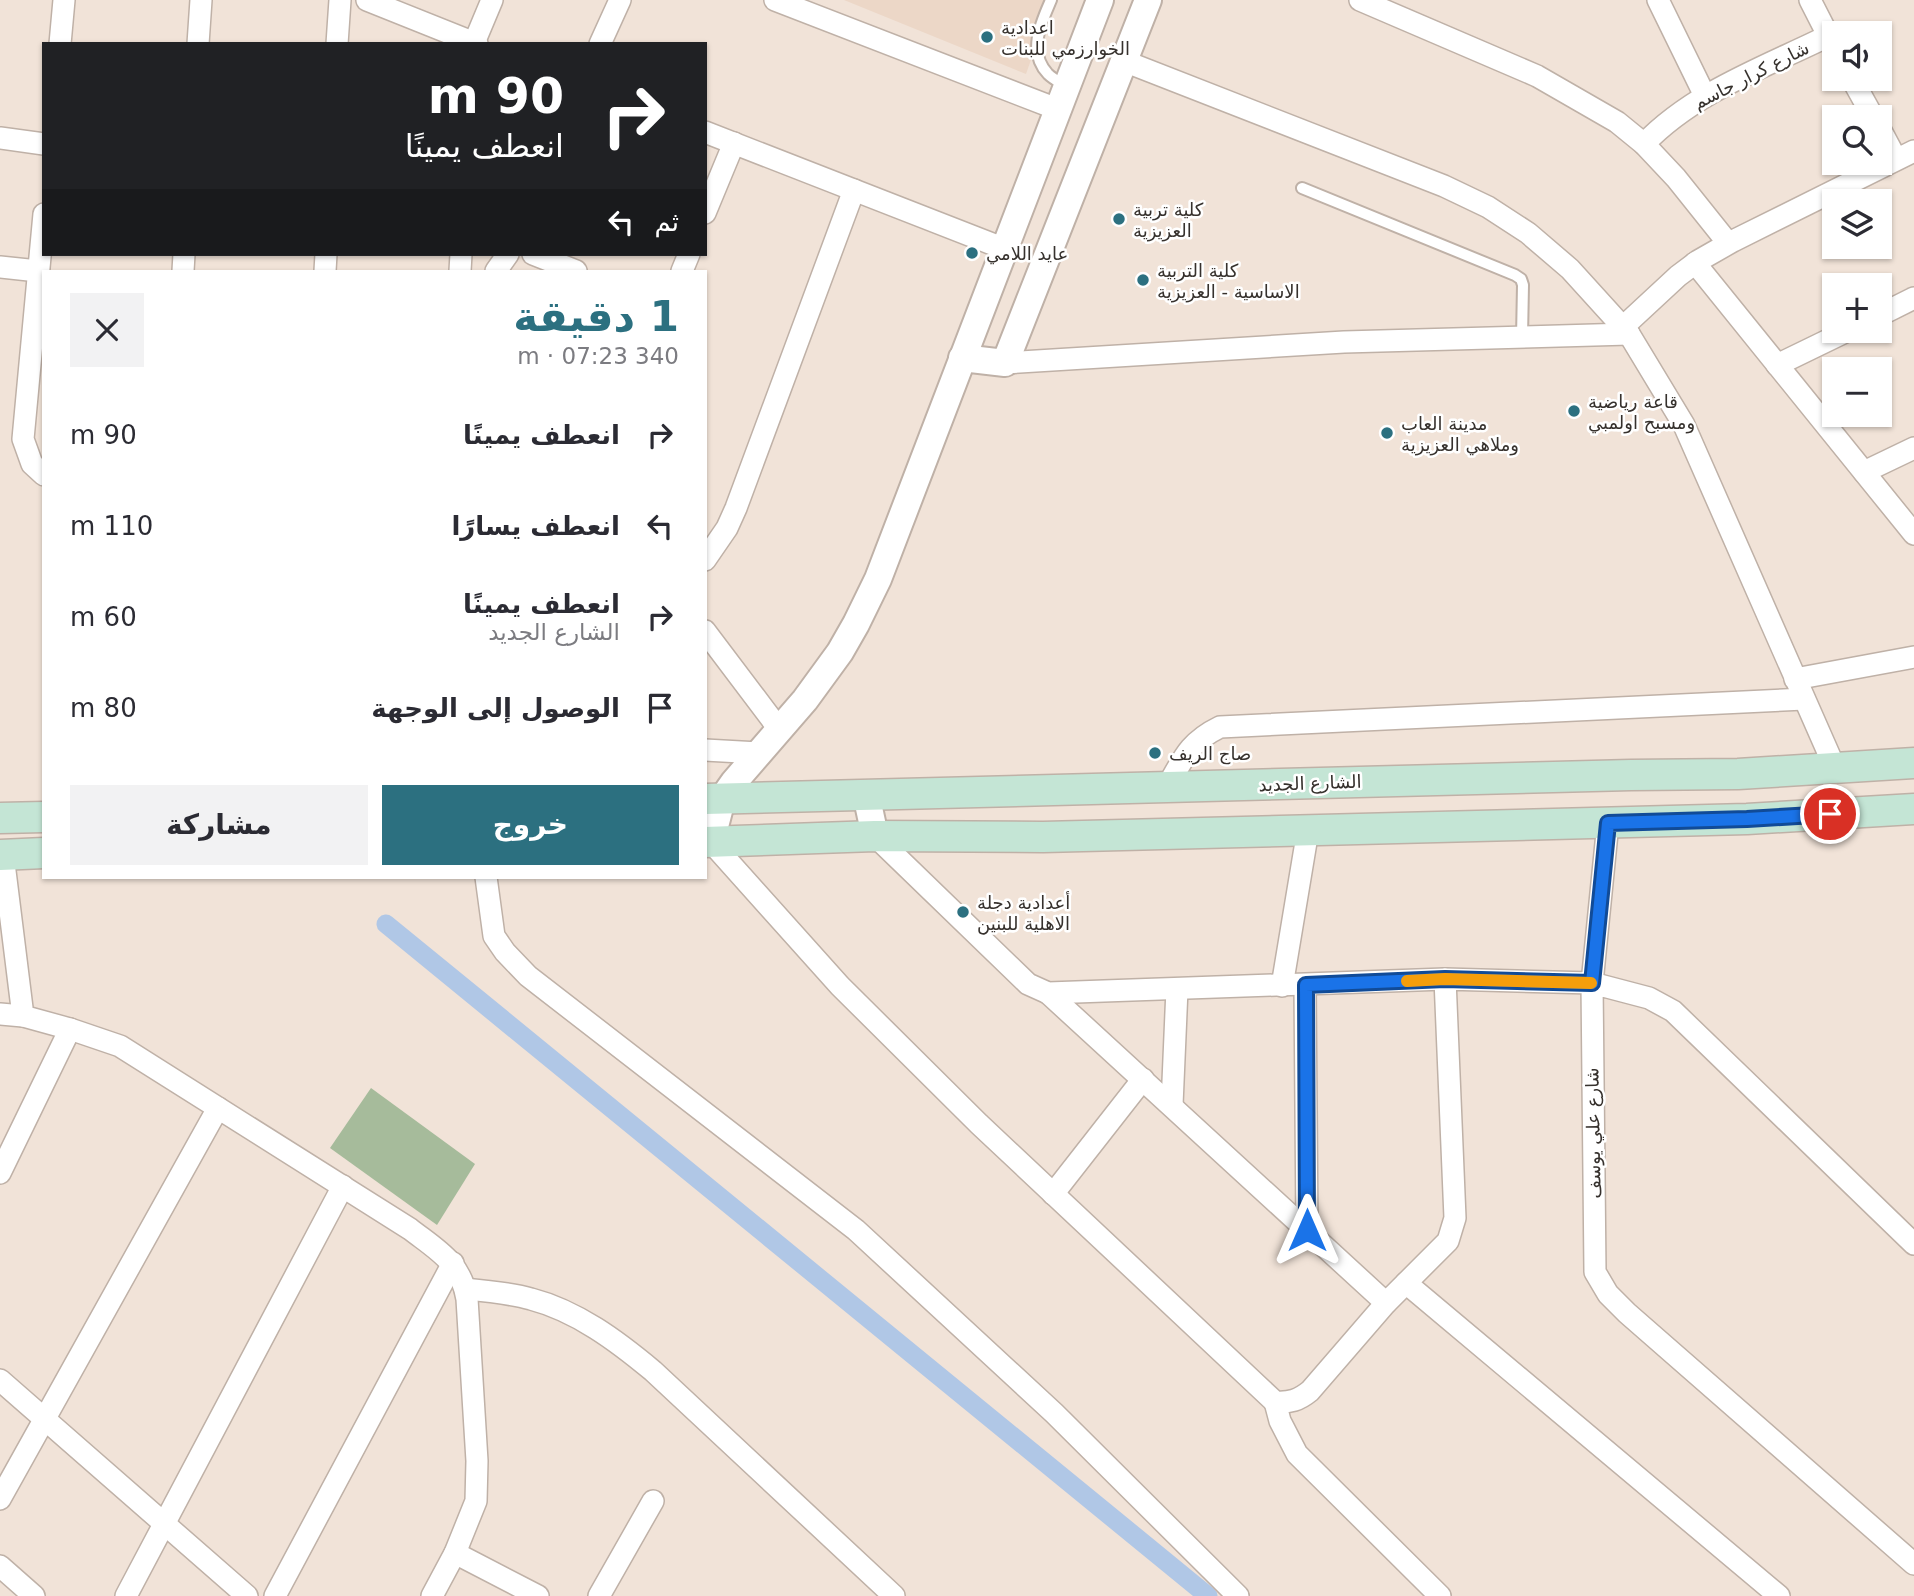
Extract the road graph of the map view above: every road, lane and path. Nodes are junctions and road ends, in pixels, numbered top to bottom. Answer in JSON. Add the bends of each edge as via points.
{"nodes":[{"id":1,"x":64,"y":0,"type":"edge"},
{"id":2,"x":201,"y":0,"type":"edge"},
{"id":3,"x":340,"y":0,"type":"edge"},
{"id":4,"x":367,"y":0,"type":"edge"},
{"id":5,"x":492,"y":0,"type":"edge"},
{"id":6,"x":620,"y":0,"type":"edge"},
{"id":7,"x":1051,"y":0,"type":"edge"},
{"id":8,"x":1100,"y":0,"type":"edge"},
{"id":9,"x":1148,"y":0,"type":"edge"},
{"id":10,"x":1360,"y":0,"type":"edge"},
{"id":11,"x":1658,"y":0,"type":"edge"},
{"id":12,"x":1810,"y":0,"type":"edge"},
{"id":13,"x":784,"y":2,"type":"edge"},
{"id":14,"x":1822,"y":24,"type":"edge"},
{"id":15,"x":60,"y":42,"type":"edge"},
{"id":16,"x":198,"y":42,"type":"edge"},
{"id":17,"x":337,"y":42,"type":"edge"},
{"id":18,"x":472,"y":42,"type":"edge"},
{"id":19,"x":475,"y":42,"type":"edge"},
{"id":20,"x":601,"y":42,"type":"edge"},
{"id":21,"x":1822,"y":46,"type":"edge"},
{"id":22,"x":1124,"y":61,"type":"junction"},
{"id":23,"x":1705,"y":96,"type":"junction"},
{"id":24,"x":1062,"y":98,"type":"junction"},
{"id":25,"x":707,"y":133,"type":"edge"},
{"id":26,"x":0,"y":138,"type":"edge"},
{"id":27,"x":1892,"y":141,"type":"edge"},
{"id":28,"x":734,"y":143,"type":"junction"},
{"id":29,"x":42,"y":144,"type":"edge"},
{"id":30,"x":1644,"y":144,"type":"junction"},
{"id":31,"x":1905,"y":155,"type":"edge"},
{"id":32,"x":1302,"y":188,"type":"dead end"},
{"id":33,"x":854,"y":190,"type":"junction"},
{"id":34,"x":707,"y":208,"type":"edge"},
{"id":35,"x":42,"y":233,"type":"edge"},
{"id":36,"x":1728,"y":243,"type":"junction"},
{"id":37,"x":1005,"y":248,"type":"junction"},
{"id":38,"x":538,"y":256,"type":"edge"},
{"id":39,"x":1695,"y":263,"type":"junction"},
{"id":40,"x":0,"y":267,"type":"edge"},
{"id":41,"x":573,"y":270,"type":"edge"},
{"id":42,"x":38,"y":271,"type":"junction"},
{"id":43,"x":1914,"y":299,"type":"edge"},
{"id":44,"x":1892,"y":309,"type":"edge"},
{"id":45,"x":1626,"y":331,"type":"junction"},
{"id":46,"x":1522,"y":337,"type":"junction"},
{"id":47,"x":1822,"y":343,"type":"edge"},
{"id":48,"x":962,"y":358,"type":"junction"},
{"id":49,"x":1004,"y":363,"type":"junction"},
{"id":50,"x":1777,"y":365,"type":"junction"},
{"id":51,"x":1914,"y":449,"type":"edge"},
{"id":52,"x":1864,"y":472,"type":"junction"},
{"id":53,"x":42,"y":473,"type":"edge"},
{"id":54,"x":1914,"y":534,"type":"edge"},
{"id":55,"x":707,"y":557,"type":"edge"},
{"id":56,"x":707,"y":634,"type":"edge"},
{"id":57,"x":1914,"y":657,"type":"edge"},
{"id":58,"x":1795,"y":678,"type":"junction"},
{"id":59,"x":1804,"y":699,"type":"junction"},
{"id":60,"x":779,"y":729,"type":"junction"},
{"id":61,"x":707,"y":750,"type":"edge"},
{"id":62,"x":759,"y":753,"type":"junction"},
{"id":63,"x":1914,"y":762,"type":"edge"},
{"id":64,"x":1835,"y":768,"type":"junction"},
{"id":65,"x":1167,"y":787,"type":"junction"},
{"id":66,"x":866,"y":794,"type":"junction"},
{"id":67,"x":714,"y":799,"type":"edge"},
{"id":68,"x":1914,"y":808,"type":"edge"},
{"id":69,"x":42,"y":817,"type":"edge"},
{"id":70,"x":0,"y":818,"type":"edge"},
{"id":71,"x":1608,"y":823,"type":"junction"},
{"id":72,"x":1308,"y":830,"type":"junction"},
{"id":73,"x":875,"y":836,"type":"junction"},
{"id":74,"x":708,"y":842,"type":"edge"},
{"id":75,"x":42,"y":853,"type":"edge"},
{"id":76,"x":2,"y":855,"type":"edge"},
{"id":77,"x":486,"y":879,"type":"edge"},
{"id":78,"x":1445,"y":979,"type":"junction"},
{"id":79,"x":1592,"y":983,"type":"junction"},
{"id":80,"x":1306,"y":985,"type":"junction"},
{"id":81,"x":1282,"y":986,"type":"junction"},
{"id":82,"x":1177,"y":989,"type":"junction"},
{"id":83,"x":1048,"y":993,"type":"junction"},
{"id":84,"x":0,"y":1014,"type":"edge"},
{"id":85,"x":23,"y":1016,"type":"junction"},
{"id":86,"x":70,"y":1029,"type":"junction"},
{"id":87,"x":1143,"y":1079,"type":"junction"},
{"id":88,"x":1172,"y":1105,"type":"junction"},
{"id":89,"x":218,"y":1108,"type":"junction"},
{"id":90,"x":0,"y":1172,"type":"edge"},
{"id":91,"x":342,"y":1186,"type":"junction"},
{"id":92,"x":1053,"y":1194,"type":"junction"},
{"id":93,"x":1307,"y":1230,"type":"junction"},
{"id":94,"x":1914,"y":1244,"type":"edge"},
{"id":95,"x":453,"y":1263,"type":"junction"},
{"id":96,"x":1406,"y":1283,"type":"junction"},
{"id":97,"x":465,"y":1289,"type":"junction"},
{"id":98,"x":1386,"y":1303,"type":"junction"},
{"id":99,"x":0,"y":1380,"type":"edge"},
{"id":100,"x":1275,"y":1402,"type":"junction"},
{"id":101,"x":46,"y":1420,"type":"junction"},
{"id":102,"x":0,"y":1499,"type":"edge"},
{"id":103,"x":653,"y":1501,"type":"dead end"},
{"id":104,"x":164,"y":1524,"type":"junction"},
{"id":105,"x":455,"y":1553,"type":"junction"},
{"id":106,"x":1914,"y":1564,"type":"edge"},
{"id":107,"x":0,"y":1566,"type":"edge"},
{"id":108,"x":34,"y":1596,"type":"edge"},
{"id":109,"x":126,"y":1596,"type":"edge"},
{"id":110,"x":247,"y":1596,"type":"edge"},
{"id":111,"x":275,"y":1596,"type":"edge"},
{"id":112,"x":432,"y":1596,"type":"edge"},
{"id":113,"x":538,"y":1596,"type":"edge"},
{"id":114,"x":599,"y":1596,"type":"edge"},
{"id":115,"x":894,"y":1596,"type":"edge"},
{"id":116,"x":1238,"y":1596,"type":"edge"},
{"id":117,"x":1440,"y":1596,"type":"edge"},
{"id":118,"x":1779,"y":1596,"type":"edge"}],
"edges":[{"from":1,"to":15,"type":"street"},
{"from":2,"to":16,"type":"street"},
{"from":3,"to":17,"type":"street"},
{"from":4,"to":18,"type":"street"},
{"from":5,"to":19,"type":"street"},
{"from":6,"to":20,"type":"street"},
{"from":7,"to":24,"type":"lane","via":[[1037,33],[1037,57]]},
{"from":8,"to":24,"type":"street"},
{"from":9,"to":22,"type":"street"},
{"from":10,"to":30,"type":"street","via":[[1537,76],[1617,122]]},
{"from":11,"to":23,"type":"street"},
{"from":12,"to":14,"type":"street"},
{"from":13,"to":24,"type":"street"},
{"from":21,"to":23,"type":"street","name":"شارع كرار جاسم"},
{"from":22,"to":45,"type":"street","via":[[1488,207],[1570,269]]},
{"from":22,"to":49,"type":"street"},
{"from":23,"to":30,"type":"street","name":"شارع كرار جاسم","via":[[1681,110]]},
{"from":24,"to":37,"type":"street"},
{"from":25,"to":28,"type":"street"},
{"from":26,"to":29,"type":"street"},
{"from":27,"to":31,"type":"street"},
{"from":28,"to":33,"type":"street"},
{"from":28,"to":34,"type":"street"},
{"from":30,"to":36,"type":"street"},
{"from":31,"to":36,"type":"street"},
{"from":32,"to":46,"type":"lane","via":[[1521,279]]},
{"from":33,"to":37,"type":"street"},
{"from":33,"to":55,"type":"street","via":[[736,508]]},
{"from":35,"to":42,"type":"street"},
{"from":36,"to":39,"type":"street"},
{"from":37,"to":48,"type":"street"},
{"from":38,"to":41,"type":"street"},
{"from":39,"to":45,"type":"street"},
{"from":39,"to":50,"type":"street"},
{"from":40,"to":42,"type":"street"},
{"from":42,"to":53,"type":"street","via":[[23,439],[32,464]]},
{"from":43,"to":44,"type":"street"},
{"from":45,"to":46,"type":"street"},
{"from":45,"to":58,"type":"street","via":[[1684,425]]},
{"from":46,"to":49,"type":"street","via":[[1344,342]]},
{"from":47,"to":50,"type":"street"},
{"from":48,"to":49,"type":"street"},
{"from":48,"to":60,"type":"street","via":[[878,579],[856,624],[805,700]]},
{"from":50,"to":52,"type":"street"},
{"from":51,"to":52,"type":"street"},
{"from":52,"to":54,"type":"street"},
{"from":56,"to":60,"type":"street"},
{"from":57,"to":58,"type":"street"},
{"from":58,"to":59,"type":"street"},
{"from":59,"to":64,"type":"street"},
{"from":59,"to":65,"type":"street","via":[[1220,727],[1188,748]]},
{"from":60,"to":62,"type":"street"},
{"from":61,"to":62,"type":"street"},
{"from":62,"to":67,"type":"street"},
{"from":63,"to":64,"type":"main road","name":"الشارع الجديد"},
{"from":64,"to":65,"type":"main road","name":"الشارع الجديد"},
{"from":65,"to":66,"type":"main road","name":"الشارع الجديد"},
{"from":66,"to":67,"type":"main road","name":"الشارع الجديد"},
{"from":66,"to":73,"type":"street"},
{"from":67,"to":74,"type":"street"},
{"from":68,"to":71,"type":"main road"},
{"from":69,"to":70,"type":"main road"},
{"from":71,"to":72,"type":"main road"},
{"from":71,"to":79,"type":"street","name":"شارع علي يوسف"},
{"from":72,"to":73,"type":"main road"},
{"from":72,"to":81,"type":"street"},
{"from":73,"to":74,"type":"main road"},
{"from":73,"to":83,"type":"street","via":[[1028,984]]},
{"from":74,"to":92,"type":"street","via":[[840,986]]},
{"from":75,"to":76,"type":"main road"},
{"from":76,"to":85,"type":"street"},
{"from":77,"to":116,"type":"street","via":[[494,936],[528,976],[856,1230],[1054,1413]]},
{"from":78,"to":79,"type":"street"},
{"from":78,"to":80,"type":"street"},
{"from":78,"to":96,"type":"street","via":[[1455,1218],[1448,1241]]},
{"from":79,"to":94,"type":"street","via":[[1649,998],[1673,1011]]},
{"from":79,"to":106,"type":"street","name":"شارع علي يوسف","via":[[1595,1272],[1627,1313]]},
{"from":80,"to":81,"type":"street"},
{"from":80,"to":93,"type":"street"},
{"from":81,"to":82,"type":"street"},
{"from":82,"to":83,"type":"street"},
{"from":82,"to":88,"type":"street"},
{"from":83,"to":87,"type":"street"},
{"from":84,"to":85,"type":"street"},
{"from":85,"to":86,"type":"street"},
{"from":86,"to":89,"type":"street","via":[[120,1046]]},
{"from":86,"to":90,"type":"street"},
{"from":87,"to":88,"type":"street"},
{"from":87,"to":92,"type":"street"},
{"from":88,"to":93,"type":"street"},
{"from":89,"to":91,"type":"street"},
{"from":89,"to":101,"type":"street"},
{"from":91,"to":95,"type":"street","via":[[410,1228]]},
{"from":91,"to":104,"type":"street"},
{"from":92,"to":100,"type":"street"},
{"from":93,"to":98,"type":"street"},
{"from":95,"to":97,"type":"street"},
{"from":95,"to":111,"type":"street"},
{"from":96,"to":98,"type":"street"},
{"from":96,"to":118,"type":"street"},
{"from":97,"to":105,"type":"street","via":[[476,1501]]},
{"from":97,"to":115,"type":"street","via":[[531,1299],[616,1340]]},
{"from":98,"to":100,"type":"street","via":[[1310,1391],[1296,1401]]},
{"from":99,"to":101,"type":"street"},
{"from":100,"to":117,"type":"street","via":[[1297,1454]]},
{"from":101,"to":102,"type":"street"},
{"from":101,"to":104,"type":"street"},
{"from":103,"to":114,"type":"street"},
{"from":104,"to":109,"type":"street"},
{"from":104,"to":110,"type":"street"},
{"from":105,"to":112,"type":"street"},
{"from":105,"to":113,"type":"street"},
{"from":107,"to":108,"type":"street"}]}
